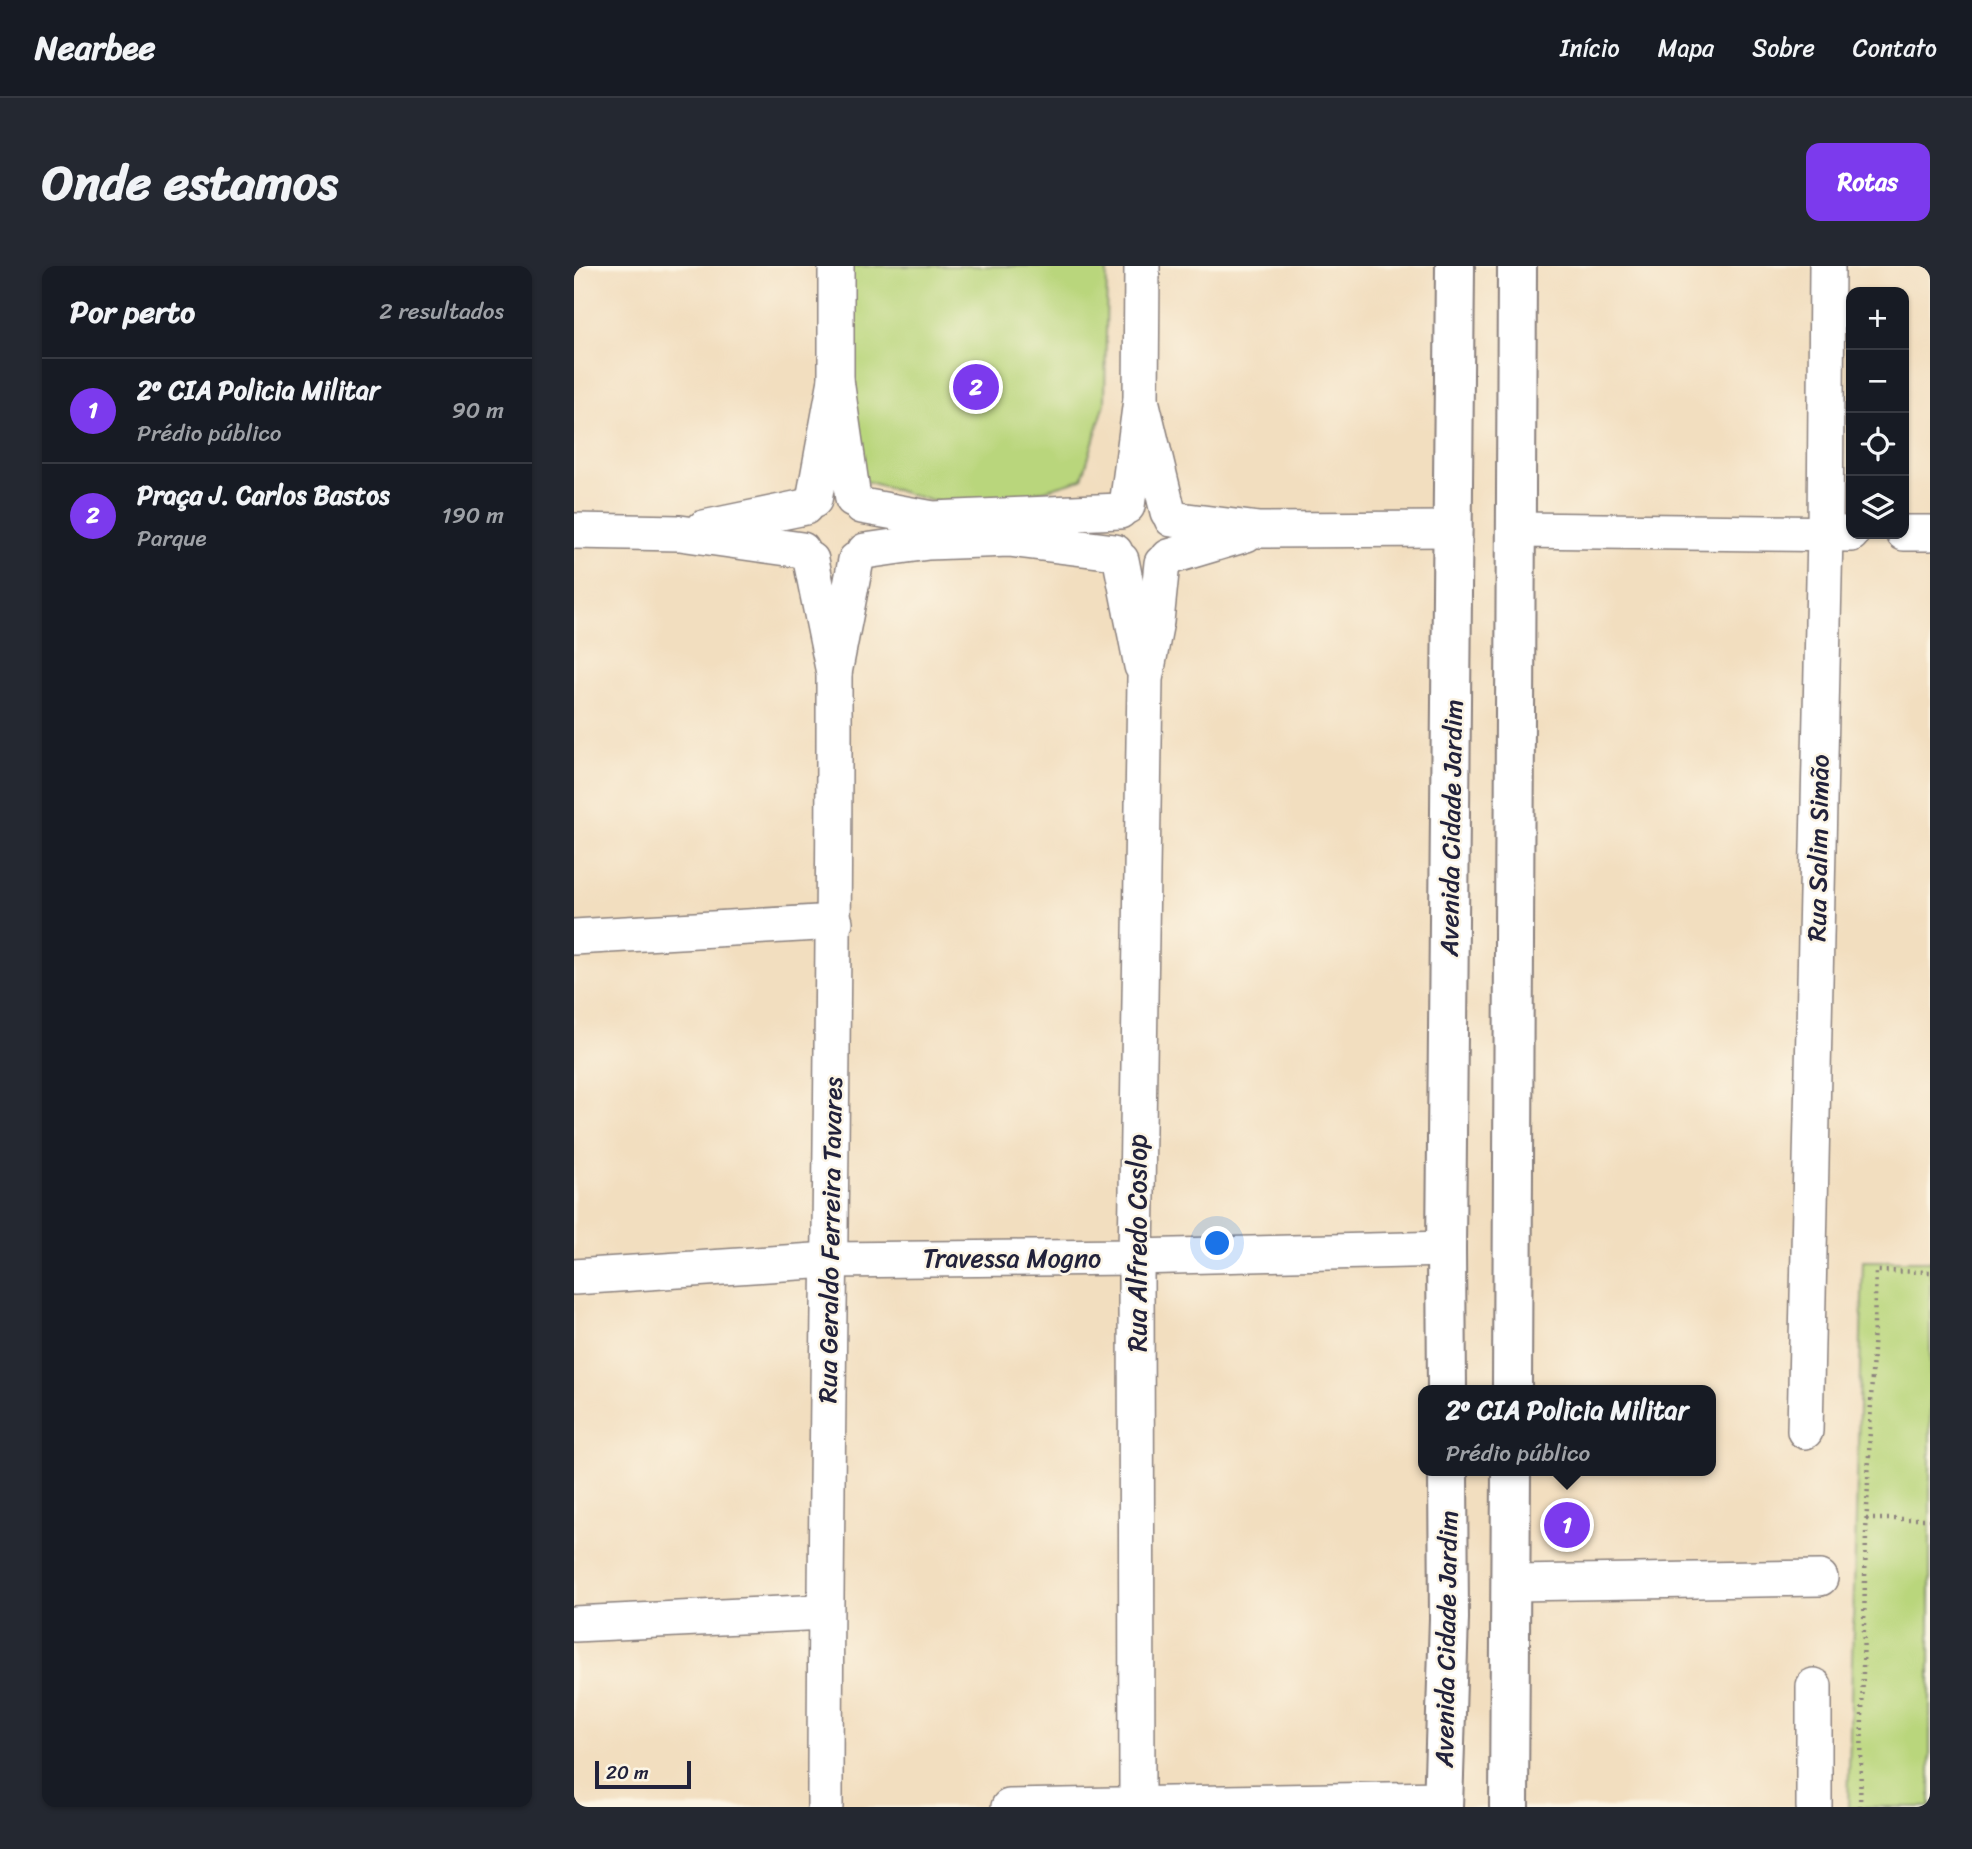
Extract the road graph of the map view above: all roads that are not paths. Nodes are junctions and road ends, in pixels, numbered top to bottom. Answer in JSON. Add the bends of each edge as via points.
{"nodes":[{"id":1,"x":836,"y":266,"type":"edge"},
{"id":2,"x":1142,"y":266,"type":"edge"},
{"id":3,"x":1455,"y":266,"type":"edge"},
{"id":4,"x":1517,"y":266,"type":"edge"},
{"id":5,"x":1826,"y":266,"type":"edge"},
{"id":6,"x":836,"y":380,"type":"junction"},
{"id":7,"x":1141,"y":400,"type":"junction"},
{"id":8,"x":857,"y":503,"type":"junction"},
{"id":9,"x":810,"y":504,"type":"junction"},
{"id":10,"x":1124,"y":508,"type":"junction"},
{"id":11,"x":1170,"y":516,"type":"junction"},
{"id":12,"x":1454,"y":529,"type":"junction"},
{"id":13,"x":1259,"y":530,"type":"junction"},
{"id":14,"x":1517,"y":530,"type":"junction"},
{"id":15,"x":574,"y":531,"type":"edge"},
{"id":16,"x":680,"y":533,"type":"junction"},
{"id":17,"x":1909,"y":533,"type":"edge"},
{"id":18,"x":1930,"y":533,"type":"edge"},
{"id":19,"x":1838,"y":534,"type":"edge"},
{"id":20,"x":807,"y":555,"type":"junction"},
{"id":21,"x":860,"y":556,"type":"junction"},
{"id":22,"x":1118,"y":556,"type":"junction"},
{"id":23,"x":1166,"y":560,"type":"junction"},
{"id":24,"x":834,"y":673,"type":"junction"},
{"id":25,"x":1145,"y":679,"type":"junction"},
{"id":26,"x":835,"y":922,"type":"junction"},
{"id":27,"x":574,"y":937,"type":"edge"},
{"id":28,"x":1446,"y":1249,"type":"junction"},
{"id":29,"x":1136,"y":1257,"type":"junction"},
{"id":30,"x":829,"y":1260,"type":"junction"},
{"id":31,"x":574,"y":1277,"type":"edge"},
{"id":32,"x":1447,"y":1385,"type":"edge"},
{"id":33,"x":1512,"y":1385,"type":"edge"},
{"id":34,"x":1805,"y":1431,"type":"dead end"},
{"id":35,"x":1448,"y":1476,"type":"edge"},
{"id":36,"x":1511,"y":1476,"type":"edge"},
{"id":37,"x":1820,"y":1578,"type":"dead end"},
{"id":38,"x":1449,"y":1579,"type":"junction"},
{"id":39,"x":1511,"y":1583,"type":"junction"},
{"id":40,"x":825,"y":1612,"type":"junction"},
{"id":41,"x":574,"y":1625,"type":"edge"},
{"id":42,"x":1814,"y":1686,"type":"dead end"},
{"id":43,"x":1443,"y":1803,"type":"edge"},
{"id":44,"x":1137,"y":1805,"type":"edge"},
{"id":45,"x":825,"y":1807,"type":"edge"},
{"id":46,"x":1009,"y":1807,"type":"edge"},
{"id":47,"x":1509,"y":1807,"type":"edge"},
{"id":48,"x":1814,"y":1807,"type":"edge"}],
"edges":[{"from":1,"to":6,"type":"street"},
{"from":2,"to":7,"type":"street"},
{"from":3,"to":12,"type":"main road","name":"Avenida Cidade Jardim"},
{"from":4,"to":14,"type":"main road"},
{"from":5,"to":19,"type":"street","name":"Rua Salim Simão"},
{"from":6,"to":8,"type":"street"},
{"from":6,"to":9,"type":"street"},
{"from":7,"to":10,"type":"street"},
{"from":7,"to":11,"type":"street"},
{"from":8,"to":9,"type":"street","via":[[833,494]]},
{"from":8,"to":10,"type":"street","via":[[933,519]]},
{"from":8,"to":21,"type":"street","via":[[871,528]]},
{"from":9,"to":16,"type":"street"},
{"from":9,"to":20,"type":"street","via":[[797,528]]},
{"from":10,"to":11,"type":"street","via":[[1149,503]]},
{"from":10,"to":22,"type":"street","via":[[1111,531]]},
{"from":11,"to":13,"type":"street"},
{"from":11,"to":23,"type":"street","via":[[1177,538]]},
{"from":12,"to":13,"type":"street"},
{"from":12,"to":28,"type":"main road","name":"Avenida Cidade Jardim"},
{"from":13,"to":23,"type":"street"},
{"from":14,"to":19,"type":"street"},
{"from":14,"to":33,"type":"main road"},
{"from":15,"to":16,"type":"street"},
{"from":16,"to":20,"type":"street"},
{"from":17,"to":18,"type":"street"},
{"from":19,"to":34,"type":"street","name":"Rua Salim Simão"},
{"from":20,"to":21,"type":"street","via":[[821,566],[833,568]]},
{"from":20,"to":24,"type":"street"},
{"from":21,"to":22,"type":"street","via":[[928,542],[1009,539]]},
{"from":21,"to":24,"type":"street"},
{"from":22,"to":23,"type":"street","via":[[1141,569]]},
{"from":22,"to":25,"type":"street"},
{"from":23,"to":25,"type":"street"},
{"from":24,"to":26,"type":"street","name":"Rua Geraldo Ferreira Tavares"},
{"from":25,"to":29,"type":"street","name":"Rua Alfredo Coslop"},
{"from":26,"to":27,"type":"street"},
{"from":26,"to":30,"type":"street","name":"Rua Geraldo Ferreira Tavares"},
{"from":28,"to":29,"type":"street","name":"Travessa Mogno"},
{"from":28,"to":32,"type":"main road","name":"Avenida Cidade Jardim"},
{"from":29,"to":30,"type":"street","name":"Travessa Mogno"},
{"from":29,"to":44,"type":"street","name":"Rua Alfredo Coslop"},
{"from":30,"to":31,"type":"street","name":"Travessa Mogno"},
{"from":30,"to":40,"type":"street","name":"Rua Geraldo Ferreira Tavares"},
{"from":35,"to":38,"type":"main road","name":"Avenida Cidade Jardim"},
{"from":36,"to":39,"type":"main road"},
{"from":37,"to":39,"type":"street"},
{"from":38,"to":39,"type":"main road"},
{"from":38,"to":43,"type":"main road","name":"Avenida Cidade Jardim"},
{"from":39,"to":47,"type":"main road"},
{"from":40,"to":41,"type":"street"},
{"from":40,"to":45,"type":"street","name":"Rua Geraldo Ferreira Tavares"},
{"from":42,"to":48,"type":"street"},
{"from":43,"to":44,"type":"street"},
{"from":44,"to":46,"type":"street"}]}
